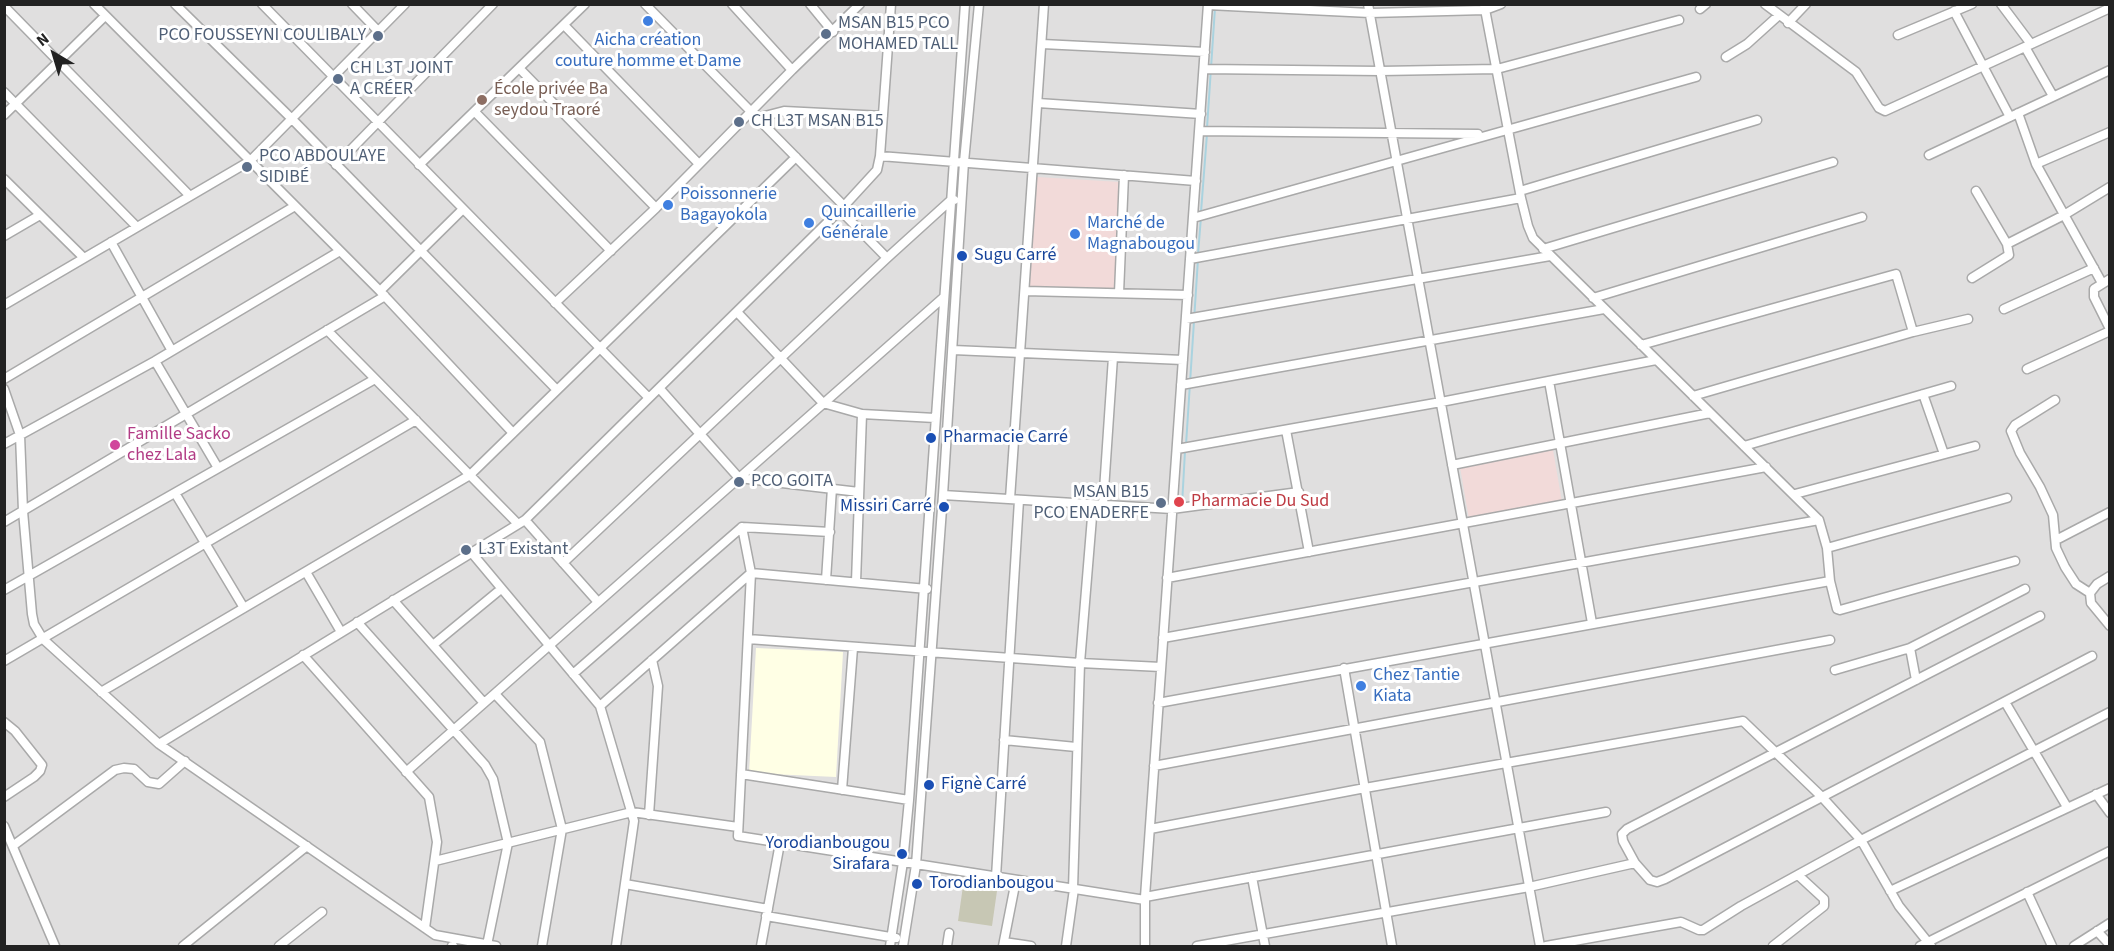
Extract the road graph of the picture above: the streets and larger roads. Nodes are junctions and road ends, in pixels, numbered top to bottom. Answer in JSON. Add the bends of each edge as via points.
{"nodes":[{"id":1,"x":175,"y":4,"type":"edge"},
{"id":2,"x":262,"y":4,"type":"edge"},
{"id":3,"x":352,"y":4,"type":"edge"},
{"id":4,"x":405,"y":4,"type":"edge"},
{"id":5,"x":492,"y":4,"type":"edge"},
{"id":6,"x":585,"y":4,"type":"edge"},
{"id":7,"x":732,"y":4,"type":"edge"},
{"id":8,"x":810,"y":4,"type":"edge"},
{"id":9,"x":860,"y":4,"type":"edge"},
{"id":10,"x":891,"y":4,"type":"edge"},
{"id":11,"x":964,"y":4,"type":"edge"},
{"id":12,"x":979,"y":4,"type":"edge"},
{"id":13,"x":1044,"y":4,"type":"edge"},
{"id":14,"x":1501,"y":4,"type":"edge"},
{"id":15,"x":1765,"y":4,"type":"edge"},
{"id":16,"x":1806,"y":4,"type":"edge"},
{"id":17,"x":1972,"y":4,"type":"edge"},
{"id":18,"x":2001,"y":4,"type":"edge"},
{"id":19,"x":1208,"y":5,"type":"edge"},
{"id":20,"x":4,"y":6,"type":"edge"},
{"id":21,"x":649,"y":6,"type":"edge"},
{"id":22,"x":1308,"y":7,"type":"edge"},
{"id":23,"x":1485,"y":7,"type":"edge"},
{"id":24,"x":100,"y":8,"type":"edge"},
{"id":25,"x":1421,"y":8,"type":"edge"},
{"id":26,"x":2109,"y":8,"type":"edge"},
{"id":27,"x":1369,"y":9,"type":"edge"},
{"id":28,"x":1954,"y":11,"type":"junction"},
{"id":29,"x":1778,"y":16,"type":"junction"},
{"id":30,"x":1679,"y":20,"type":"dead end"},
{"id":31,"x":1788,"y":23,"type":"junction"},
{"id":32,"x":564,"y":25,"type":"junction"},
{"id":33,"x":378,"y":32,"type":"junction"},
{"id":34,"x":833,"y":32,"type":"junction"},
{"id":35,"x":1898,"y":35,"type":"dead end"},
{"id":36,"x":1042,"y":44,"type":"junction"},
{"id":37,"x":2028,"y":46,"type":"junction"},
{"id":38,"x":1205,"y":52,"type":"junction"},
{"id":39,"x":1726,"y":57,"type":"dead end"},
{"id":40,"x":59,"y":61,"type":"junction"},
{"id":41,"x":1983,"y":66,"type":"junction"},
{"id":42,"x":519,"y":69,"type":"junction"},
{"id":43,"x":1204,"y":69,"type":"junction"},
{"id":44,"x":1497,"y":69,"type":"junction"},
{"id":45,"x":792,"y":70,"type":"junction"},
{"id":46,"x":2109,"y":70,"type":"edge"},
{"id":47,"x":1380,"y":71,"type":"junction"},
{"id":48,"x":333,"y":77,"type":"junction"},
{"id":49,"x":1696,"y":77,"type":"dead end"},
{"id":50,"x":4,"y":92,"type":"edge"},
{"id":51,"x":2053,"y":96,"type":"junction"},
{"id":52,"x":1038,"y":103,"type":"junction"},
{"id":53,"x":16,"y":104,"type":"junction"},
{"id":54,"x":475,"y":112,"type":"junction"},
{"id":55,"x":1201,"y":114,"type":"junction"},
{"id":56,"x":4,"y":115,"type":"edge"},
{"id":57,"x":754,"y":115,"type":"junction"},
{"id":58,"x":2014,"y":115,"type":"junction"},
{"id":59,"x":883,"y":116,"type":"junction"},
{"id":60,"x":292,"y":119,"type":"junction"},
{"id":61,"x":1757,"y":120,"type":"dead end"},
{"id":62,"x":378,"y":122,"type":"junction"},
{"id":63,"x":1508,"y":128,"type":"junction"},
{"id":64,"x":1199,"y":130,"type":"junction"},
{"id":65,"x":2109,"y":132,"type":"edge"},
{"id":66,"x":1392,"y":133,"type":"junction"},
{"id":67,"x":1488,"y":134,"type":"junction"},
{"id":68,"x":1929,"y":155,"type":"dead end"},
{"id":69,"x":880,"y":156,"type":"junction"},
{"id":70,"x":796,"y":157,"type":"junction"},
{"id":71,"x":250,"y":161,"type":"junction"},
{"id":72,"x":953,"y":161,"type":"junction"},
{"id":73,"x":1397,"y":161,"type":"junction"},
{"id":74,"x":964,"y":162,"type":"junction"},
{"id":75,"x":1833,"y":162,"type":"dead end"},
{"id":76,"x":699,"y":164,"type":"junction"},
{"id":77,"x":2036,"y":164,"type":"junction"},
{"id":78,"x":336,"y":165,"type":"junction"},
{"id":79,"x":420,"y":165,"type":"junction"},
{"id":80,"x":1032,"y":168,"type":"junction"},
{"id":81,"x":1124,"y":175,"type":"junction"},
{"id":82,"x":4,"y":179,"type":"edge"},
{"id":83,"x":1196,"y":181,"type":"junction"},
{"id":84,"x":2109,"y":187,"type":"edge"},
{"id":85,"x":1976,"y":191,"type":"dead end"},
{"id":86,"x":1521,"y":195,"type":"junction"},
{"id":87,"x":190,"y":196,"type":"junction"},
{"id":88,"x":951,"y":200,"type":"junction"},
{"id":89,"x":962,"y":201,"type":"junction"},
{"id":90,"x":295,"y":206,"type":"junction"},
{"id":91,"x":656,"y":208,"type":"junction"},
{"id":92,"x":842,"y":208,"type":"junction"},
{"id":93,"x":463,"y":209,"type":"junction"},
{"id":94,"x":2064,"y":214,"type":"junction"},
{"id":95,"x":40,"y":215,"type":"junction"},
{"id":96,"x":1862,"y":217,"type":"dead end"},
{"id":97,"x":1193,"y":218,"type":"junction"},
{"id":98,"x":1407,"y":219,"type":"junction"},
{"id":99,"x":137,"y":227,"type":"junction"},
{"id":100,"x":4,"y":236,"type":"edge"},
{"id":101,"x":111,"y":242,"type":"junction"},
{"id":102,"x":2007,"y":244,"type":"junction"},
{"id":103,"x":1543,"y":249,"type":"junction"},
{"id":104,"x":340,"y":251,"type":"junction"},
{"id":105,"x":421,"y":251,"type":"junction"},
{"id":106,"x":611,"y":251,"type":"junction"},
{"id":107,"x":1550,"y":256,"type":"junction"},
{"id":108,"x":84,"y":258,"type":"junction"},
{"id":109,"x":887,"y":258,"type":"junction"},
{"id":110,"x":1190,"y":259,"type":"junction"},
{"id":111,"x":2094,"y":268,"type":"junction"},
{"id":112,"x":1972,"y":278,"type":"dead end"},
{"id":113,"x":1418,"y":279,"type":"junction"},
{"id":114,"x":2106,"y":281,"type":"edge"},
{"id":115,"x":1025,"y":291,"type":"junction"},
{"id":116,"x":1119,"y":293,"type":"junction"},
{"id":117,"x":382,"y":294,"type":"junction"},
{"id":118,"x":1188,"y":295,"type":"junction"},
{"id":119,"x":143,"y":297,"type":"junction"},
{"id":120,"x":944,"y":297,"type":"junction"},
{"id":121,"x":1593,"y":298,"type":"junction"},
{"id":122,"x":555,"y":303,"type":"junction"},
{"id":123,"x":4,"y":304,"type":"edge"},
{"id":124,"x":1604,"y":309,"type":"junction"},
{"id":125,"x":2004,"y":309,"type":"dead end"},
{"id":126,"x":737,"y":312,"type":"junction"},
{"id":127,"x":1186,"y":319,"type":"junction"},
{"id":128,"x":1968,"y":319,"type":"dead end"},
{"id":129,"x":327,"y":330,"type":"junction"},
{"id":130,"x":2109,"y":330,"type":"edge"},
{"id":131,"x":1913,"y":332,"type":"junction"},
{"id":132,"x":1430,"y":340,"type":"junction"},
{"id":133,"x":1641,"y":345,"type":"junction"},
{"id":134,"x":600,"y":349,"type":"junction"},
{"id":135,"x":953,"y":350,"type":"junction"},
{"id":136,"x":172,"y":351,"type":"junction"},
{"id":137,"x":1021,"y":352,"type":"junction"},
{"id":138,"x":1113,"y":357,"type":"junction"},
{"id":139,"x":782,"y":359,"type":"junction"},
{"id":140,"x":1183,"y":360,"type":"junction"},
{"id":141,"x":1656,"y":360,"type":"junction"},
{"id":142,"x":155,"y":361,"type":"junction"},
{"id":143,"x":2027,"y":369,"type":"dead end"},
{"id":144,"x":4,"y":379,"type":"edge"},
{"id":145,"x":375,"y":379,"type":"junction"},
{"id":146,"x":1549,"y":381,"type":"junction"},
{"id":147,"x":1181,"y":385,"type":"junction"},
{"id":148,"x":1951,"y":386,"type":"dead end"},
{"id":149,"x":4,"y":389,"type":"edge"},
{"id":150,"x":660,"y":389,"type":"junction"},
{"id":151,"x":557,"y":390,"type":"junction"},
{"id":152,"x":1923,"y":394,"type":"junction"},
{"id":153,"x":1693,"y":396,"type":"junction"},
{"id":154,"x":648,"y":398,"type":"junction"},
{"id":155,"x":2055,"y":400,"type":"dead end"},
{"id":156,"x":1441,"y":402,"type":"junction"},
{"id":157,"x":824,"y":403,"type":"junction"},
{"id":158,"x":1710,"y":413,"type":"junction"},
{"id":159,"x":186,"y":414,"type":"junction"},
{"id":160,"x":862,"y":414,"type":"junction"},
{"id":161,"x":935,"y":418,"type":"junction"},
{"id":162,"x":416,"y":420,"type":"junction"},
{"id":163,"x":1286,"y":430,"type":"junction"},
{"id":164,"x":513,"y":433,"type":"junction"},
{"id":165,"x":20,"y":435,"type":"junction"},
{"id":166,"x":701,"y":435,"type":"junction"},
{"id":167,"x":1560,"y":443,"type":"junction"},
{"id":168,"x":4,"y":444,"type":"edge"},
{"id":169,"x":1744,"y":446,"type":"junction"},
{"id":170,"x":1975,"y":446,"type":"dead end"},
{"id":171,"x":1177,"y":448,"type":"junction"},
{"id":172,"x":1944,"y":454,"type":"junction"},
{"id":173,"x":1452,"y":465,"type":"junction"},
{"id":174,"x":1766,"y":467,"type":"junction"},
{"id":175,"x":218,"y":468,"type":"junction"},
{"id":176,"x":470,"y":475,"type":"junction"},
{"id":177,"x":739,"y":478,"type":"junction"},
{"id":178,"x":832,"y":488,"type":"junction"},
{"id":179,"x":859,"y":492,"type":"junction"},
{"id":180,"x":1299,"y":492,"type":"junction"},
{"id":181,"x":175,"y":493,"type":"junction"},
{"id":182,"x":1795,"y":494,"type":"junction"},
{"id":183,"x":943,"y":495,"type":"junction"},
{"id":184,"x":2007,"y":498,"type":"dead end"},
{"id":185,"x":1015,"y":500,"type":"junction"},
{"id":186,"x":1571,"y":504,"type":"junction"},
{"id":187,"x":1098,"y":505,"type":"junction"},
{"id":188,"x":1172,"y":509,"type":"junction"},
{"id":189,"x":23,"y":511,"type":"junction"},
{"id":190,"x":2109,"y":512,"type":"edge"},
{"id":191,"x":1819,"y":520,"type":"junction"},
{"id":192,"x":4,"y":522,"type":"edge"},
{"id":193,"x":522,"y":522,"type":"junction"},
{"id":194,"x":1463,"y":524,"type":"junction"},
{"id":195,"x":742,"y":527,"type":"junction"},
{"id":196,"x":830,"y":532,"type":"junction"},
{"id":197,"x":2056,"y":540,"type":"junction"},
{"id":198,"x":205,"y":544,"type":"junction"},
{"id":199,"x":1827,"y":548,"type":"junction"},
{"id":200,"x":471,"y":552,"type":"junction"},
{"id":201,"x":1309,"y":552,"type":"junction"},
{"id":202,"x":2015,"y":561,"type":"dead end"},
{"id":203,"x":1581,"y":562,"type":"junction"},
{"id":204,"x":563,"y":563,"type":"junction"},
{"id":205,"x":306,"y":572,"type":"junction"},
{"id":206,"x":751,"y":573,"type":"junction"},
{"id":207,"x":2109,"y":576,"type":"edge"},
{"id":208,"x":28,"y":578,"type":"junction"},
{"id":209,"x":1167,"y":578,"type":"junction"},
{"id":210,"x":826,"y":580,"type":"junction"},
{"id":211,"x":1830,"y":581,"type":"junction"},
{"id":212,"x":856,"y":582,"type":"junction"},
{"id":213,"x":1474,"y":582,"type":"junction"},
{"id":214,"x":924,"y":588,"type":"junction"},
{"id":215,"x":501,"y":589,"type":"junction"},
{"id":216,"x":936,"y":589,"type":"junction"},
{"id":217,"x":4,"y":590,"type":"edge"},
{"id":218,"x":2025,"y":590,"type":"dead end"},
{"id":219,"x":2090,"y":593,"type":"junction"},
{"id":220,"x":393,"y":600,"type":"junction"},
{"id":221,"x":598,"y":602,"type":"junction"},
{"id":222,"x":244,"y":608,"type":"junction"},
{"id":223,"x":2040,"y":616,"type":"dead end"},
{"id":224,"x":357,"y":622,"type":"junction"},
{"id":225,"x":1592,"y":623,"type":"junction"},
{"id":226,"x":2109,"y":626,"type":"edge"},
{"id":227,"x":341,"y":632,"type":"junction"},
{"id":228,"x":1163,"y":638,"type":"junction"},
{"id":229,"x":43,"y":639,"type":"junction"},
{"id":230,"x":748,"y":639,"type":"junction"},
{"id":231,"x":1830,"y":640,"type":"dead end"},
{"id":232,"x":1485,"y":642,"type":"junction"},
{"id":233,"x":433,"y":645,"type":"junction"},
{"id":234,"x":549,"y":646,"type":"junction"},
{"id":235,"x":853,"y":648,"type":"junction"},
{"id":236,"x":1910,"y":648,"type":"junction"},
{"id":237,"x":919,"y":651,"type":"junction"},
{"id":238,"x":932,"y":652,"type":"junction"},
{"id":239,"x":303,"y":655,"type":"junction"},
{"id":240,"x":2092,"y":656,"type":"dead end"},
{"id":241,"x":1009,"y":658,"type":"junction"},
{"id":242,"x":652,"y":660,"type":"junction"},
{"id":243,"x":4,"y":661,"type":"edge"},
{"id":244,"x":1080,"y":663,"type":"junction"},
{"id":245,"x":1161,"y":667,"type":"junction"},
{"id":246,"x":1344,"y":668,"type":"junction"},
{"id":247,"x":1835,"y":670,"type":"dead end"},
{"id":248,"x":573,"y":674,"type":"junction"},
{"id":249,"x":1916,"y":680,"type":"junction"},
{"id":250,"x":101,"y":692,"type":"junction"},
{"id":251,"x":495,"y":694,"type":"junction"},
{"id":252,"x":1496,"y":702,"type":"junction"},
{"id":253,"x":2005,"y":702,"type":"junction"},
{"id":254,"x":484,"y":703,"type":"junction"},
{"id":255,"x":1158,"y":703,"type":"junction"},
{"id":256,"x":600,"y":706,"type":"junction"},
{"id":257,"x":2109,"y":712,"type":"edge"},
{"id":258,"x":4,"y":722,"type":"edge"},
{"id":259,"x":1354,"y":729,"type":"junction"},
{"id":260,"x":454,"y":730,"type":"junction"},
{"id":261,"x":1004,"y":740,"type":"junction"},
{"id":262,"x":159,"y":744,"type":"junction"},
{"id":263,"x":1076,"y":747,"type":"junction"},
{"id":264,"x":2035,"y":751,"type":"junction"},
{"id":265,"x":1776,"y":753,"type":"junction"},
{"id":266,"x":185,"y":761,"type":"junction"},
{"id":267,"x":1507,"y":763,"type":"junction"},
{"id":268,"x":1154,"y":766,"type":"junction"},
{"id":269,"x":406,"y":772,"type":"junction"},
{"id":270,"x":741,"y":774,"type":"junction"},
{"id":271,"x":1365,"y":788,"type":"junction"},
{"id":272,"x":2109,"y":788,"type":"edge"},
{"id":273,"x":842,"y":790,"type":"junction"},
{"id":274,"x":2096,"y":794,"type":"junction"},
{"id":275,"x":4,"y":797,"type":"edge"},
{"id":276,"x":1822,"y":797,"type":"junction"},
{"id":277,"x":909,"y":801,"type":"junction"},
{"id":278,"x":2067,"y":807,"type":"junction"},
{"id":279,"x":1606,"y":812,"type":"dead end"},
{"id":280,"x":632,"y":813,"type":"junction"},
{"id":281,"x":2109,"y":813,"type":"edge"},
{"id":282,"x":649,"y":815,"type":"junction"},
{"id":283,"x":738,"y":827,"type":"junction"},
{"id":284,"x":1518,"y":828,"type":"junction"},
{"id":285,"x":1149,"y":829,"type":"junction"},
{"id":286,"x":7,"y":830,"type":"edge"},
{"id":287,"x":562,"y":830,"type":"junction"},
{"id":288,"x":1861,"y":840,"type":"junction"},
{"id":289,"x":508,"y":843,"type":"junction"},
{"id":290,"x":780,"y":843,"type":"junction"},
{"id":291,"x":9,"y":845,"type":"edge"},
{"id":292,"x":306,"y":846,"type":"junction"},
{"id":293,"x":2109,"y":851,"type":"edge"},
{"id":294,"x":1376,"y":854,"type":"junction"},
{"id":295,"x":435,"y":861,"type":"junction"},
{"id":296,"x":903,"y":862,"type":"junction"},
{"id":297,"x":1635,"y":863,"type":"junction"},
{"id":298,"x":916,"y":865,"type":"junction"},
{"id":299,"x":1798,"y":875,"type":"junction"},
{"id":300,"x":996,"y":877,"type":"junction"},
{"id":301,"x":1252,"y":877,"type":"junction"},
{"id":302,"x":1016,"y":880,"type":"junction"},
{"id":303,"x":625,"y":884,"type":"junction"},
{"id":304,"x":1529,"y":887,"type":"junction"},
{"id":305,"x":1074,"y":889,"type":"junction"},
{"id":306,"x":1890,"y":891,"type":"junction"},
{"id":307,"x":2028,"y":892,"type":"junction"},
{"id":308,"x":1145,"y":899,"type":"junction"},
{"id":309,"x":322,"y":912,"type":"dead end"},
{"id":310,"x":767,"y":913,"type":"junction"},
{"id":311,"x":1386,"y":913,"type":"junction"},
{"id":312,"x":2109,"y":923,"type":"edge"},
{"id":313,"x":425,"y":928,"type":"junction"},
{"id":314,"x":2097,"y":931,"type":"junction"},
{"id":315,"x":949,"y":933,"type":"dead end"},
{"id":316,"x":1263,"y":935,"type":"junction"},
{"id":317,"x":891,"y":937,"type":"junction"},
{"id":318,"x":903,"y":943,"type":"edge"},
{"id":319,"x":1004,"y":944,"type":"edge"},
{"id":320,"x":453,"y":945,"type":"edge"},
{"id":321,"x":1926,"y":945,"type":"edge"},
{"id":322,"x":2109,"y":945,"type":"edge"},
{"id":323,"x":55,"y":946,"type":"edge"},
{"id":324,"x":183,"y":946,"type":"edge"},
{"id":325,"x":279,"y":946,"type":"edge"},
{"id":326,"x":491,"y":946,"type":"edge"},
{"id":327,"x":542,"y":946,"type":"edge"},
{"id":328,"x":616,"y":946,"type":"edge"},
{"id":329,"x":761,"y":946,"type":"edge"},
{"id":330,"x":890,"y":946,"type":"edge"},
{"id":331,"x":947,"y":946,"type":"edge"},
{"id":332,"x":1031,"y":946,"type":"edge"},
{"id":333,"x":1066,"y":946,"type":"edge"},
{"id":334,"x":1145,"y":946,"type":"edge"},
{"id":335,"x":1197,"y":946,"type":"edge"},
{"id":336,"x":1265,"y":946,"type":"edge"},
{"id":337,"x":1392,"y":946,"type":"edge"},
{"id":338,"x":1540,"y":946,"type":"edge"},
{"id":339,"x":1546,"y":946,"type":"edge"},
{"id":340,"x":1773,"y":946,"type":"edge"},
{"id":341,"x":2052,"y":946,"type":"edge"},
{"id":342,"x":2074,"y":946,"type":"edge"}],
"edges":[{"from":1,"to":60,"type":"street"},
{"from":2,"to":48,"type":"street"},
{"from":3,"to":33,"type":"street"},
{"from":4,"to":33,"type":"street"},
{"from":5,"to":62,"type":"street"},
{"from":6,"to":32,"type":"street"},
{"from":7,"to":45,"type":"street"},
{"from":8,"to":34,"type":"street"},
{"from":9,"to":34,"type":"street"},
{"from":10,"to":59,"type":"street"},
{"from":11,"to":72,"type":"street"},
{"from":12,"to":74,"type":"street"},
{"from":13,"to":36,"type":"street"},
{"from":14,"to":23,"type":"street"},
{"from":15,"to":29,"type":"street"},
{"from":16,"to":31,"type":"street"},
{"from":17,"to":28,"type":"street"},
{"from":18,"to":37,"type":"street"},
{"from":19,"to":22,"type":"street"},
{"from":19,"to":38,"type":"street"},
{"from":20,"to":40,"type":"street"},
{"from":21,"to":57,"type":"street"},
{"from":22,"to":27,"type":"street"},
{"from":23,"to":25,"type":"street"},
{"from":23,"to":44,"type":"street"},
{"from":24,"to":40,"type":"street"},
{"from":24,"to":71,"type":"street"},
{"from":25,"to":27,"type":"street"},
{"from":26,"to":37,"type":"street"},
{"from":27,"to":47,"type":"street"},
{"from":28,"to":35,"type":"street"},
{"from":28,"to":41,"type":"street"},
{"from":29,"to":31,"type":"street"},
{"from":29,"to":39,"type":"street"},
{"from":30,"to":44,"type":"street"},
{"from":31,"to":41,"type":"street","via":[[1856,72],[1884,111]]},
{"from":32,"to":42,"type":"street"},
{"from":32,"to":76,"type":"street"},
{"from":33,"to":48,"type":"street"},
{"from":34,"to":45,"type":"street"},
{"from":36,"to":38,"type":"street"},
{"from":36,"to":52,"type":"street"},
{"from":37,"to":41,"type":"street"},
{"from":37,"to":51,"type":"street"},
{"from":38,"to":43,"type":"street"},
{"from":40,"to":53,"type":"street"},
{"from":40,"to":87,"type":"street"},
{"from":41,"to":58,"type":"street"},
{"from":42,"to":54,"type":"street"},
{"from":42,"to":91,"type":"street"},
{"from":43,"to":47,"type":"street"},
{"from":43,"to":55,"type":"street"},
{"from":44,"to":47,"type":"street"},
{"from":44,"to":63,"type":"street"},
{"from":45,"to":57,"type":"street"},
{"from":46,"to":51,"type":"street"},
{"from":47,"to":66,"type":"street"},
{"from":48,"to":60,"type":"street"},
{"from":48,"to":62,"type":"street"},
{"from":49,"to":63,"type":"street"},
{"from":50,"to":53,"type":"street"},
{"from":51,"to":58,"type":"street"},
{"from":52,"to":55,"type":"street"},
{"from":52,"to":80,"type":"street"},
{"from":53,"to":56,"type":"street"},
{"from":53,"to":99,"type":"street"},
{"from":54,"to":79,"type":"street"},
{"from":54,"to":106,"type":"street"},
{"from":55,"to":64,"type":"street"},
{"from":57,"to":59,"type":"street","via":[[784,111]]},
{"from":57,"to":70,"type":"street"},
{"from":57,"to":76,"type":"street"},
{"from":58,"to":68,"type":"street"},
{"from":58,"to":77,"type":"street"},
{"from":59,"to":69,"type":"street"},
{"from":60,"to":71,"type":"street"},
{"from":60,"to":78,"type":"street"},
{"from":61,"to":86,"type":"street"},
{"from":62,"to":78,"type":"street"},
{"from":62,"to":79,"type":"street"},
{"from":63,"to":67,"type":"street"},
{"from":63,"to":86,"type":"street"},
{"from":64,"to":66,"type":"street"},
{"from":64,"to":83,"type":"street"},
{"from":65,"to":77,"type":"street"},
{"from":66,"to":67,"type":"street"},
{"from":66,"to":73,"type":"street"},
{"from":67,"to":73,"type":"street"},
{"from":69,"to":72,"type":"street"},
{"from":69,"to":92,"type":"street","via":[[877,170]]},
{"from":70,"to":92,"type":"street"},
{"from":70,"to":134,"type":"street"},
{"from":71,"to":87,"type":"street"},
{"from":71,"to":90,"type":"street"},
{"from":72,"to":74,"type":"street"},
{"from":72,"to":88,"type":"street"},
{"from":73,"to":97,"type":"street"},
{"from":73,"to":98,"type":"street"},
{"from":74,"to":80,"type":"street"},
{"from":74,"to":89,"type":"street"},
{"from":75,"to":103,"type":"street"},
{"from":76,"to":91,"type":"street"},
{"from":77,"to":94,"type":"street"},
{"from":78,"to":105,"type":"street"},
{"from":79,"to":93,"type":"street"},
{"from":80,"to":81,"type":"street"},
{"from":80,"to":115,"type":"street"},
{"from":81,"to":83,"type":"street"},
{"from":81,"to":116,"type":"street"},
{"from":82,"to":95,"type":"street"},
{"from":83,"to":97,"type":"street"},
{"from":84,"to":94,"type":"street"},
{"from":85,"to":102,"type":"street"},
{"from":86,"to":98,"type":"street"},
{"from":86,"to":103,"type":"street","via":[[1530,232]]},
{"from":87,"to":99,"type":"street"},
{"from":88,"to":89,"type":"street"},
{"from":88,"to":109,"type":"street"},
{"from":88,"to":120,"type":"street"},
{"from":89,"to":135,"type":"street"},
{"from":90,"to":104,"type":"street"},
{"from":90,"to":119,"type":"street"},
{"from":91,"to":106,"type":"street"},
{"from":92,"to":109,"type":"street"},
{"from":92,"to":126,"type":"street"},
{"from":93,"to":105,"type":"street"},
{"from":93,"to":122,"type":"street"},
{"from":94,"to":102,"type":"street"},
{"from":94,"to":111,"type":"street"},
{"from":95,"to":100,"type":"street"},
{"from":95,"to":108,"type":"street"},
{"from":96,"to":121,"type":"street"},
{"from":97,"to":110,"type":"street"},
{"from":98,"to":110,"type":"street"},
{"from":98,"to":113,"type":"street"},
{"from":99,"to":101,"type":"street"},
{"from":101,"to":108,"type":"street"},
{"from":101,"to":119,"type":"street"},
{"from":102,"to":112,"type":"street","via":[[2008,256]]},
{"from":103,"to":107,"type":"street"},
{"from":104,"to":117,"type":"street"},
{"from":104,"to":136,"type":"street"},
{"from":105,"to":117,"type":"street"},
{"from":105,"to":151,"type":"street"},
{"from":106,"to":122,"type":"street"},
{"from":107,"to":113,"type":"street"},
{"from":107,"to":121,"type":"street"},
{"from":108,"to":123,"type":"street"},
{"from":109,"to":139,"type":"street"},
{"from":110,"to":118,"type":"street"},
{"from":111,"to":114,"type":"street"},
{"from":111,"to":125,"type":"street"},
{"from":113,"to":127,"type":"street"},
{"from":113,"to":132,"type":"street"},
{"from":114,"to":130,"type":"street","via":[[2094,289],[2094,297]]},
{"from":115,"to":116,"type":"street"},
{"from":115,"to":137,"type":"street"},
{"from":116,"to":118,"type":"street"},
{"from":117,"to":129,"type":"street"},
{"from":117,"to":164,"type":"street"},
{"from":118,"to":127,"type":"street"},
{"from":119,"to":136,"type":"street"},
{"from":119,"to":144,"type":"street"},
{"from":120,"to":157,"type":"street"},
{"from":120,"to":161,"type":"street"},
{"from":121,"to":124,"type":"street"},
{"from":122,"to":134,"type":"street"},
{"from":124,"to":132,"type":"street"},
{"from":124,"to":133,"type":"street"},
{"from":126,"to":139,"type":"street"},
{"from":126,"to":150,"type":"street"},
{"from":127,"to":140,"type":"street"},
{"from":128,"to":131,"type":"street"},
{"from":129,"to":145,"type":"street"},
{"from":129,"to":159,"type":"street"},
{"from":130,"to":143,"type":"street"},
{"from":131,"to":133,"type":"street","via":[[1896,274]]},
{"from":131,"to":153,"type":"street"},
{"from":132,"to":147,"type":"street"},
{"from":132,"to":156,"type":"street"},
{"from":133,"to":141,"type":"street"},
{"from":134,"to":151,"type":"street"},
{"from":134,"to":154,"type":"street"},
{"from":135,"to":137,"type":"street"},
{"from":135,"to":183,"type":"street"},
{"from":136,"to":142,"type":"street"},
{"from":137,"to":138,"type":"street"},
{"from":137,"to":185,"type":"street"},
{"from":138,"to":140,"type":"street"},
{"from":138,"to":187,"type":"street"},
{"from":139,"to":157,"type":"street"},
{"from":139,"to":166,"type":"street"},
{"from":140,"to":147,"type":"street"},
{"from":141,"to":146,"type":"street"},
{"from":141,"to":153,"type":"street"},
{"from":142,"to":159,"type":"street"},
{"from":142,"to":165,"type":"street"},
{"from":145,"to":162,"type":"street"},
{"from":145,"to":175,"type":"street"},
{"from":146,"to":156,"type":"street"},
{"from":146,"to":167,"type":"street"},
{"from":147,"to":171,"type":"street"},
{"from":148,"to":152,"type":"street"},
{"from":149,"to":165,"type":"street"},
{"from":150,"to":154,"type":"street"},
{"from":150,"to":166,"type":"street"},
{"from":151,"to":164,"type":"street"},
{"from":152,"to":169,"type":"street"},
{"from":152,"to":172,"type":"street"},
{"from":153,"to":158,"type":"street"},
{"from":154,"to":193,"type":"street"},
{"from":155,"to":197,"type":"street","via":[[2011,431],[2053,515]]},
{"from":156,"to":163,"type":"street"},
{"from":156,"to":173,"type":"street"},
{"from":157,"to":160,"type":"street"},
{"from":157,"to":177,"type":"street"},
{"from":158,"to":167,"type":"street"},
{"from":158,"to":169,"type":"street"},
{"from":159,"to":175,"type":"street"},
{"from":159,"to":189,"type":"street"},
{"from":160,"to":161,"type":"street"},
{"from":160,"to":179,"type":"street"},
{"from":161,"to":214,"type":"street"},
{"from":162,"to":176,"type":"street"},
{"from":162,"to":198,"type":"street"},
{"from":163,"to":171,"type":"street"},
{"from":163,"to":180,"type":"street"},
{"from":164,"to":176,"type":"street"},
{"from":165,"to":168,"type":"street"},
{"from":165,"to":189,"type":"street"},
{"from":166,"to":177,"type":"street"},
{"from":166,"to":204,"type":"street"},
{"from":167,"to":173,"type":"street"},
{"from":167,"to":186,"type":"street"},
{"from":169,"to":174,"type":"street"},
{"from":170,"to":172,"type":"street"},
{"from":171,"to":188,"type":"street"},
{"from":172,"to":182,"type":"street"},
{"from":173,"to":194,"type":"street"},
{"from":174,"to":182,"type":"street"},
{"from":174,"to":186,"type":"street"},
{"from":175,"to":181,"type":"street"},
{"from":176,"to":193,"type":"street"},
{"from":176,"to":205,"type":"street"},
{"from":177,"to":178,"type":"street"},
{"from":177,"to":221,"type":"street"},
{"from":178,"to":179,"type":"street"},
{"from":178,"to":196,"type":"street"},
{"from":179,"to":212,"type":"street"},
{"from":180,"to":188,"type":"street"},
{"from":180,"to":201,"type":"street"},
{"from":181,"to":198,"type":"street"},
{"from":181,"to":208,"type":"street"},
{"from":182,"to":191,"type":"street"},
{"from":183,"to":185,"type":"street"},
{"from":183,"to":216,"type":"street"},
{"from":184,"to":199,"type":"street"},
{"from":185,"to":187,"type":"street"},
{"from":185,"to":241,"type":"street"},
{"from":186,"to":194,"type":"street"},
{"from":186,"to":203,"type":"street"},
{"from":187,"to":188,"type":"street"},
{"from":187,"to":244,"type":"street"},
{"from":188,"to":209,"type":"street"},
{"from":189,"to":192,"type":"street"},
{"from":189,"to":208,"type":"street"},
{"from":190,"to":197,"type":"street"},
{"from":191,"to":199,"type":"street"},
{"from":191,"to":203,"type":"street"},
{"from":193,"to":200,"type":"street"},
{"from":193,"to":204,"type":"street"},
{"from":194,"to":201,"type":"street"},
{"from":194,"to":213,"type":"street"},
{"from":195,"to":196,"type":"street"},
{"from":195,"to":206,"type":"street"},
{"from":195,"to":248,"type":"street"},
{"from":196,"to":210,"type":"street"},
{"from":197,"to":219,"type":"street","via":[[2065,567],[2076,584]]},
{"from":198,"to":222,"type":"street"},
{"from":198,"to":229,"type":"street"},
{"from":199,"to":211,"type":"street"},
{"from":200,"to":215,"type":"street"},
{"from":200,"to":220,"type":"street"},
{"from":201,"to":209,"type":"street"},
{"from":202,"to":211,"type":"street","via":[[1840,610]]},
{"from":203,"to":213,"type":"street"},
{"from":203,"to":225,"type":"street"},
{"from":204,"to":221,"type":"street"},
{"from":205,"to":222,"type":"street"},
{"from":205,"to":227,"type":"street"},
{"from":206,"to":210,"type":"street"},
{"from":206,"to":230,"type":"street"},
{"from":206,"to":242,"type":"street"},
{"from":207,"to":219,"type":"street"},
{"from":208,"to":217,"type":"street"},
{"from":208,"to":229,"type":"street","via":[[34,624]]},
{"from":209,"to":228,"type":"street"},
{"from":210,"to":212,"type":"street"},
{"from":211,"to":225,"type":"street"},
{"from":212,"to":214,"type":"street"},
{"from":213,"to":228,"type":"street"},
{"from":213,"to":232,"type":"street"},
{"from":214,"to":216,"type":"street"},
{"from":214,"to":237,"type":"street"},
{"from":215,"to":233,"type":"street"},
{"from":215,"to":234,"type":"street"},
{"from":216,"to":238,"type":"street"},
{"from":218,"to":236,"type":"street"},
{"from":219,"to":226,"type":"street","via":[[2091,603]]},
{"from":220,"to":224,"type":"street"},
{"from":220,"to":233,"type":"street"},
{"from":221,"to":234,"type":"street"},
{"from":222,"to":250,"type":"street"},
{"from":223,"to":249,"type":"street"},
{"from":224,"to":227,"type":"street"},
{"from":224,"to":260,"type":"street"},
{"from":225,"to":232,"type":"street"},
{"from":227,"to":239,"type":"street"},
{"from":228,"to":245,"type":"street"},
{"from":229,"to":243,"type":"street"},
{"from":229,"to":250,"type":"street"},
{"from":230,"to":235,"type":"street"},
{"from":230,"to":270,"type":"street"},
{"from":231,"to":252,"type":"street"},
{"from":232,"to":246,"type":"street"},
{"from":232,"to":252,"type":"street"},
{"from":233,"to":254,"type":"street"},
{"from":234,"to":248,"type":"street"},
{"from":234,"to":251,"type":"street"},
{"from":235,"to":237,"type":"street"},
{"from":235,"to":273,"type":"street"},
{"from":236,"to":247,"type":"street"},
{"from":236,"to":249,"type":"street"},
{"from":237,"to":238,"type":"street"},
{"from":237,"to":277,"type":"street"},
{"from":238,"to":241,"type":"street"},
{"from":238,"to":298,"type":"street"},
{"from":239,"to":262,"type":"street"},
{"from":239,"to":269,"type":"street"},
{"from":240,"to":253,"type":"street"},
{"from":241,"to":244,"type":"street"},
{"from":241,"to":261,"type":"street"},
{"from":242,"to":256,"type":"street"},
{"from":242,"to":282,"type":"street","via":[[658,686]]},
{"from":244,"to":245,"type":"street"},
{"from":244,"to":263,"type":"street"},
{"from":245,"to":255,"type":"street"},
{"from":246,"to":255,"type":"street"},
{"from":246,"to":259,"type":"street"},
{"from":248,"to":256,"type":"street"},
{"from":249,"to":265,"type":"street"},
{"from":250,"to":262,"type":"street"},
{"from":251,"to":254,"type":"street"},
{"from":251,"to":287,"type":"street","via":[[540,742]]},
{"from":252,"to":259,"type":"street"},
{"from":252,"to":267,"type":"street"},
{"from":253,"to":264,"type":"street"},
{"from":253,"to":276,"type":"street"},
{"from":254,"to":260,"type":"street"},
{"from":255,"to":268,"type":"street"},
{"from":256,"to":280,"type":"street"},
{"from":257,"to":264,"type":"street"},
{"from":258,"to":275,"type":"street","via":[[42,765],[34,777]]},
{"from":259,"to":268,"type":"street"},
{"from":259,"to":271,"type":"street"},
{"from":260,"to":269,"type":"street"},
{"from":260,"to":289,"type":"street","via":[[494,779]]},
{"from":261,"to":263,"type":"street"},
{"from":261,"to":300,"type":"street"},
{"from":262,"to":266,"type":"street"},
{"from":263,"to":305,"type":"street"},
{"from":264,"to":278,"type":"street"},
{"from":264,"to":288,"type":"street"},
{"from":265,"to":267,"type":"street","via":[[1741,721]]},
{"from":265,"to":276,"type":"street"},
{"from":265,"to":297,"type":"street","via":[[1627,829],[1622,834],[1623,841]]},
{"from":266,"to":291,"type":"street","via":[[159,784],[148,782],[134,769],[115,770]]},
{"from":266,"to":292,"type":"street"},
{"from":267,"to":271,"type":"street"},
{"from":267,"to":284,"type":"street"},
{"from":268,"to":285,"type":"street"},
{"from":269,"to":295,"type":"street","via":[[429,798],[437,842]]},
{"from":270,"to":273,"type":"street"},
{"from":270,"to":283,"type":"street"},
{"from":271,"to":285,"type":"street"},
{"from":271,"to":294,"type":"street"},
{"from":272,"to":274,"type":"street"},
{"from":273,"to":277,"type":"street"},
{"from":274,"to":278,"type":"street"},
{"from":274,"to":281,"type":"street"},
{"from":276,"to":288,"type":"street"},
{"from":276,"to":297,"type":"street","via":[[1657,882],[1650,880]]},
{"from":277,"to":296,"type":"street"},
{"from":278,"to":306,"type":"street"},
{"from":279,"to":284,"type":"street"},
{"from":280,"to":282,"type":"street"},
{"from":280,"to":287,"type":"street"},
{"from":280,"to":303,"type":"street"},
{"from":282,"to":283,"type":"street"},
{"from":283,"to":290,"type":"street","via":[[738,836]]},
{"from":284,"to":294,"type":"street"},
{"from":284,"to":304,"type":"street"},
{"from":285,"to":308,"type":"street"},
{"from":286,"to":291,"type":"street"},
{"from":287,"to":289,"type":"street"},
{"from":287,"to":327,"type":"street"},
{"from":288,"to":299,"type":"street"},
{"from":288,"to":306,"type":"street"},
{"from":289,"to":295,"type":"street"},
{"from":289,"to":326,"type":"street"},
{"from":290,"to":296,"type":"street"},
{"from":290,"to":310,"type":"street"},
{"from":291,"to":323,"type":"street"},
{"from":292,"to":313,"type":"street"},
{"from":292,"to":324,"type":"street"},
{"from":293,"to":307,"type":"street"},
{"from":294,"to":301,"type":"street"},
{"from":294,"to":311,"type":"street"},
{"from":295,"to":313,"type":"street"},
{"from":296,"to":298,"type":"street"},
{"from":296,"to":317,"type":"street"},
{"from":297,"to":304,"type":"street"},
{"from":298,"to":300,"type":"street"},
{"from":298,"to":318,"type":"street"},
{"from":299,"to":339,"type":"street","via":[[1703,930],[1681,922]]},
{"from":299,"to":340,"type":"street","via":[[1824,899],[1824,906]]},
{"from":300,"to":302,"type":"street"},
{"from":301,"to":308,"type":"street"},
{"from":301,"to":316,"type":"street"},
{"from":302,"to":305,"type":"street"},
{"from":302,"to":319,"type":"street"},
{"from":303,"to":310,"type":"street"},
{"from":303,"to":328,"type":"street"},
{"from":304,"to":311,"type":"street"},
{"from":304,"to":338,"type":"street"},
{"from":305,"to":308,"type":"street"},
{"from":305,"to":333,"type":"street"},
{"from":306,"to":321,"type":"street"},
{"from":307,"to":321,"type":"street"},
{"from":307,"to":341,"type":"street"},
{"from":308,"to":334,"type":"street"},
{"from":309,"to":325,"type":"street"},
{"from":310,"to":317,"type":"street"},
{"from":310,"to":329,"type":"street"},
{"from":311,"to":316,"type":"street"},
{"from":311,"to":337,"type":"street"},
{"from":312,"to":314,"type":"street"},
{"from":313,"to":320,"type":"street"},
{"from":314,"to":322,"type":"street"},
{"from":314,"to":342,"type":"street"},
{"from":315,"to":331,"type":"street"},
{"from":316,"to":335,"type":"street"},
{"from":316,"to":336,"type":"street"},
{"from":317,"to":318,"type":"street"},
{"from":317,"to":330,"type":"street"},
{"from":319,"to":332,"type":"street"},
{"from":320,"to":326,"type":"street"}]}
